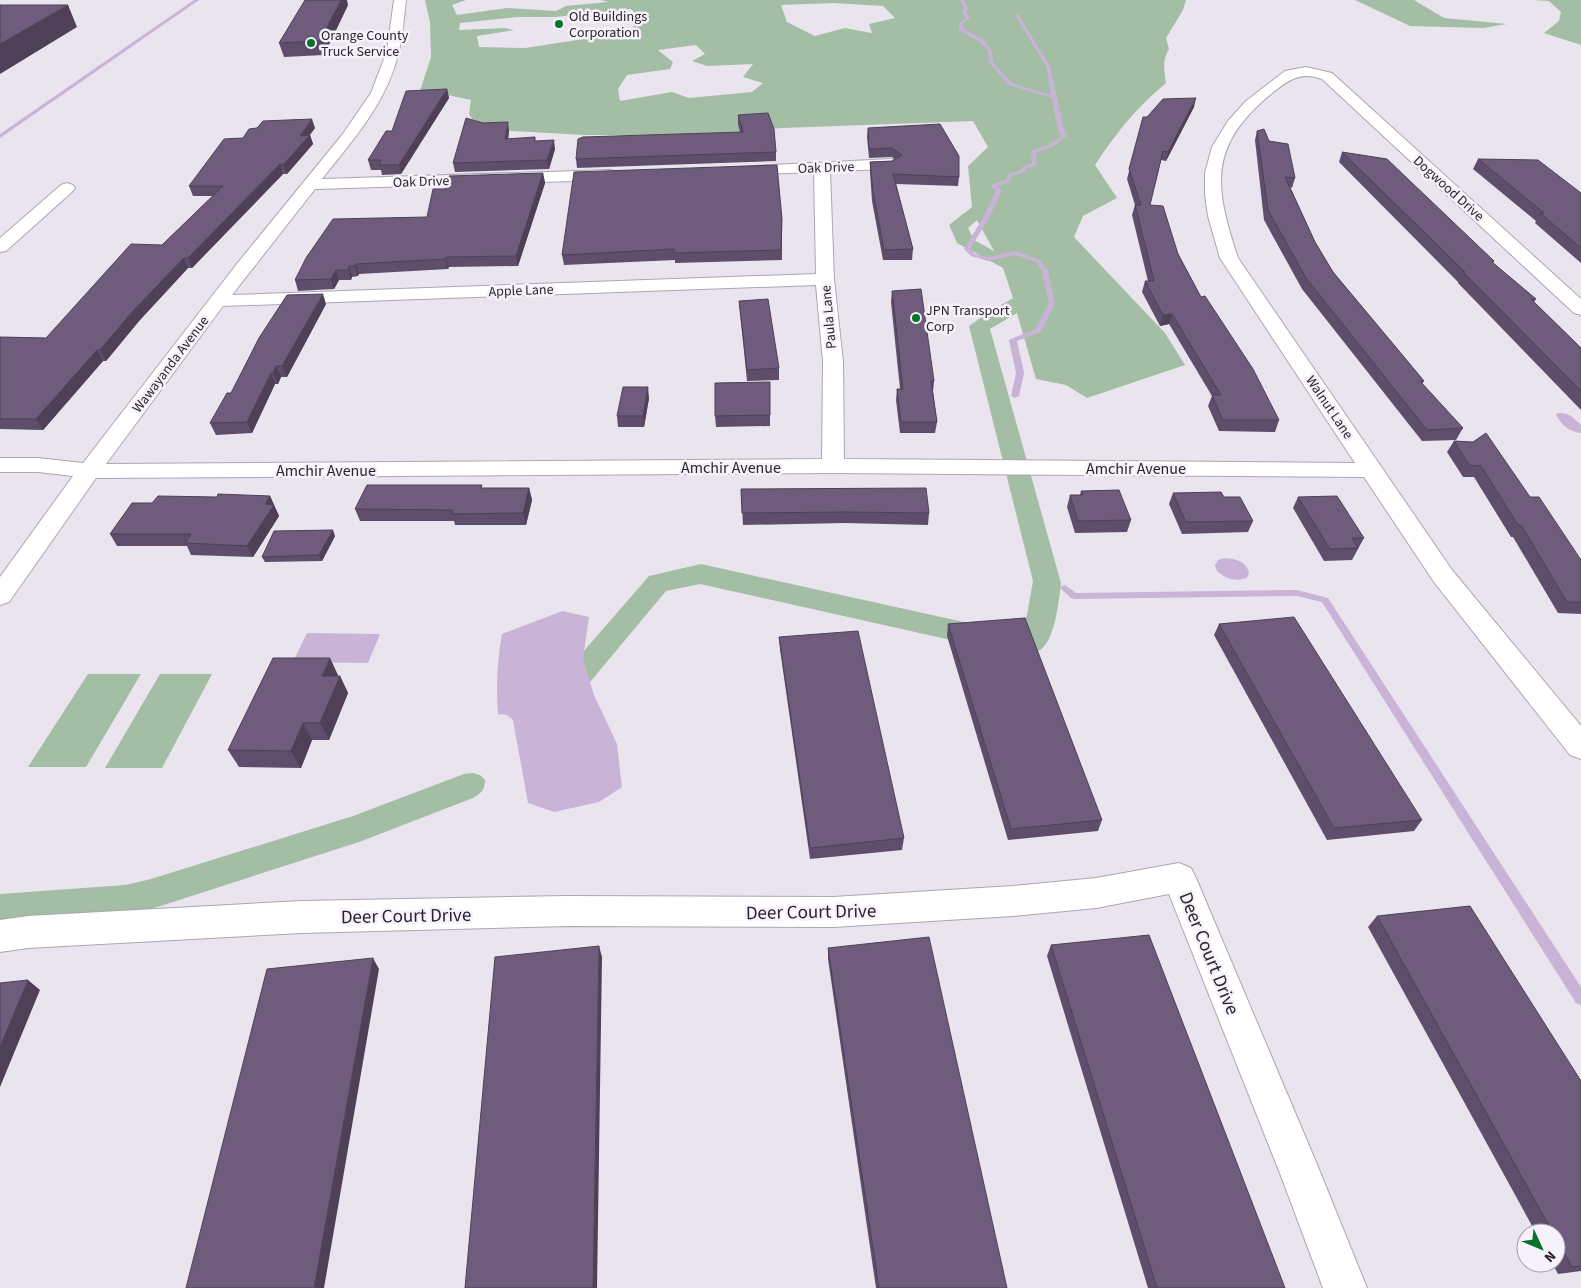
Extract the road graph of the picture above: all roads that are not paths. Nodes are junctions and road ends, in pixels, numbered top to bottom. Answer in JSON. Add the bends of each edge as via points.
{"nodes":[{"id":1,"x":400,"y":0,"type":"edge"},
{"id":2,"x":1315,"y":72,"type":"joint"},
{"id":3,"x":891,"y":164,"type":"edge"},
{"id":4,"x":822,"y":167,"type":"junction"},
{"id":5,"x":724,"y":171,"type":"edge"},
{"id":6,"x":626,"y":174,"type":"edge"},
{"id":7,"x":311,"y":184,"type":"junction"},
{"id":8,"x":67,"y":188,"type":"dead end"},
{"id":9,"x":0,"y":247,"type":"edge"},
{"id":10,"x":825,"y":279,"type":"junction"},
{"id":11,"x":218,"y":301,"type":"junction"},
{"id":12,"x":1581,"y":309,"type":"edge"},
{"id":13,"x":0,"y":465,"type":"edge"},
{"id":14,"x":833,"y":466,"type":"junction"},
{"id":15,"x":1372,"y":470,"type":"junction"},
{"id":16,"x":89,"y":471,"type":"junction"},
{"id":17,"x":0,"y":596,"type":"edge"},
{"id":18,"x":1581,"y":747,"type":"edge"},
{"id":19,"x":0,"y":936,"type":"edge"},
{"id":20,"x":1345,"y":1288,"type":"edge"}],
"edges":[{"from":1,"to":7,"type":"street","name":"Wawayanda Avenue","via":[[393,51],[378,93]]},
{"from":2,"to":12,"type":"street","name":"Dogwood Drive","via":[[1329,78]]},
{"from":2,"to":15,"type":"street","name":"Walnut Lane","via":[[1291,73],[1238,116],[1215,160],[1213,206],[1229,258]]},
{"from":3,"to":4,"type":"street","name":"Oak Drive"},
{"from":4,"to":5,"type":"street","name":"Oak Drive"},
{"from":4,"to":10,"type":"street","name":"Paula Lane"},
{"from":6,"to":7,"type":"street","name":"Oak Drive"},
{"from":7,"to":11,"type":"street","name":"Wawayanda Avenue"},
{"from":8,"to":9,"type":"street"},
{"from":10,"to":11,"type":"street","name":"Apple Lane"},
{"from":10,"to":14,"type":"street","name":"Paula Lane","via":[[833,362]]},
{"from":11,"to":16,"type":"street","name":"Wawayanda Avenue"},
{"from":13,"to":16,"type":"street","name":"Amchir Avenue","via":[[38,465]]},
{"from":14,"to":15,"type":"street","name":"Amchir Avenue"},
{"from":14,"to":16,"type":"street","name":"Amchir Avenue"},
{"from":15,"to":18,"type":"street","name":"Walnut Lane","via":[[1443,576]]},
{"from":16,"to":17,"type":"street","name":"Wawayanda Avenue"},
{"from":19,"to":20,"type":"street","name":"Deer Court Drive","via":[[301,917],[568,911],[833,912],[1096,893],[1179,878]]}]}
